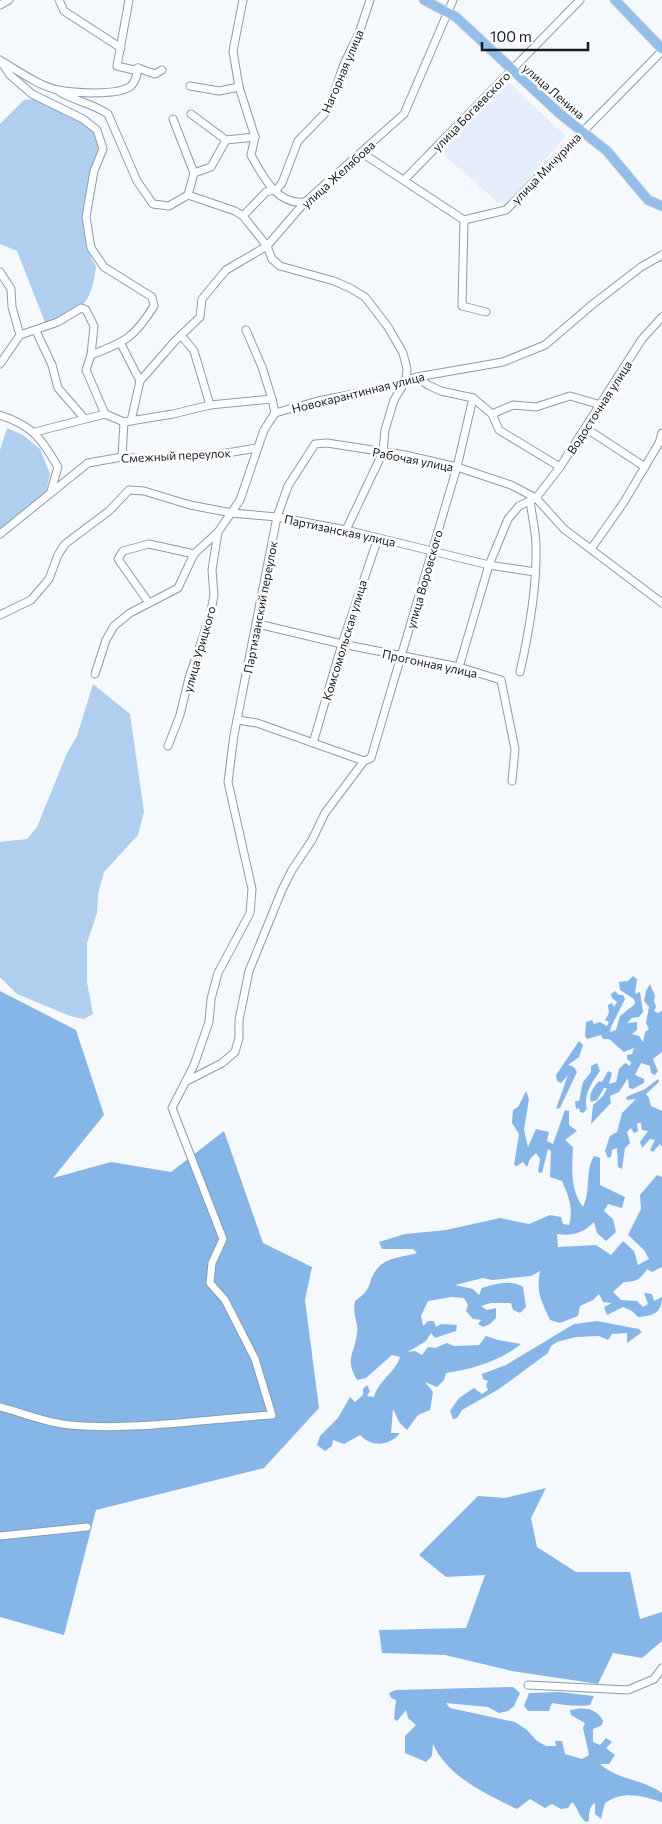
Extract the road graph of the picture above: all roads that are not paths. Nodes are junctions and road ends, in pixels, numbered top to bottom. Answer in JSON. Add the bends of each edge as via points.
{"nodes":[{"id":1,"x":9,"y":0,"type":"edge"},
{"id":2,"x":59,"y":0,"type":"edge"},
{"id":3,"x":129,"y":0,"type":"edge"},
{"id":4,"x":243,"y":0,"type":"edge"},
{"id":5,"x":370,"y":0,"type":"edge"},
{"id":6,"x":424,"y":0,"type":"edge"},
{"id":7,"x":453,"y":0,"type":"edge"},
{"id":8,"x":580,"y":0,"type":"edge"},
{"id":9,"x":615,"y":0,"type":"edge"},
{"id":10,"x":0,"y":6,"type":"edge"},
{"id":11,"x":448,"y":12,"type":"junction"},
{"id":12,"x":121,"y":48,"type":"junction"},
{"id":13,"x":662,"y":50,"type":"edge"},
{"id":14,"x":0,"y":61,"type":"edge"},
{"id":15,"x":138,"y":68,"type":"junction"},
{"id":16,"x":162,"y":70,"type":"dead end"},
{"id":17,"x":511,"y":70,"type":"junction"},
{"id":18,"x":190,"y":86,"type":"dead end"},
{"id":19,"x":239,"y":86,"type":"junction"},
{"id":20,"x":58,"y":90,"type":"junction"},
{"id":21,"x":191,"y":114,"type":"dead end"},
{"id":22,"x":173,"y":120,"type":"dead end"},
{"id":23,"x":582,"y":131,"type":"junction"},
{"id":24,"x":255,"y":137,"type":"junction"},
{"id":25,"x":226,"y":140,"type":"junction"},
{"id":26,"x":362,"y":153,"type":"junction"},
{"id":27,"x":194,"y":172,"type":"junction"},
{"id":28,"x":405,"y":179,"type":"junction"},
{"id":29,"x":272,"y":188,"type":"junction"},
{"id":30,"x":188,"y":195,"type":"junction"},
{"id":31,"x":305,"y":202,"type":"junction"},
{"id":32,"x":662,"y":206,"type":"edge"},
{"id":33,"x":243,"y":216,"type":"junction"},
{"id":34,"x":464,"y":220,"type":"junction"},
{"id":35,"x":267,"y":246,"type":"junction"},
{"id":36,"x":662,"y":255,"type":"edge"},
{"id":37,"x":0,"y":272,"type":"edge"},
{"id":38,"x":486,"y":312,"type":"dead end"},
{"id":39,"x":662,"y":317,"type":"edge"},
{"id":40,"x":246,"y":330,"type":"dead end"},
{"id":41,"x":36,"y":331,"type":"junction"},
{"id":42,"x":20,"y":335,"type":"junction"},
{"id":43,"x":181,"y":335,"type":"junction"},
{"id":44,"x":121,"y":344,"type":"junction"},
{"id":45,"x":91,"y":355,"type":"junction"},
{"id":46,"x":0,"y":364,"type":"edge"},
{"id":47,"x":417,"y":377,"type":"junction"},
{"id":48,"x":406,"y":380,"type":"junction"},
{"id":49,"x":140,"y":381,"type":"junction"},
{"id":50,"x":473,"y":398,"type":"junction"},
{"id":51,"x":272,"y":399,"type":"junction"},
{"id":52,"x":210,"y":405,"type":"junction"},
{"id":53,"x":601,"y":405,"type":"junction"},
{"id":54,"x":275,"y":413,"type":"junction"},
{"id":55,"x":106,"y":414,"type":"junction"},
{"id":56,"x":492,"y":414,"type":"junction"},
{"id":57,"x":0,"y":415,"type":"edge"},
{"id":58,"x":84,"y":418,"type":"junction"},
{"id":59,"x":128,"y":422,"type":"junction"},
{"id":60,"x":587,"y":429,"type":"junction"},
{"id":61,"x":35,"y":432,"type":"junction"},
{"id":62,"x":662,"y":433,"type":"edge"},
{"id":63,"x":659,"y":442,"type":"junction"},
{"id":64,"x":315,"y":444,"type":"joint"},
{"id":65,"x":257,"y":448,"type":"junction"},
{"id":66,"x":662,"y":450,"type":"edge"},
{"id":67,"x":383,"y":452,"type":"junction"},
{"id":68,"x":122,"y":456,"type":"junction"},
{"id":69,"x":457,"y":467,"type":"junction"},
{"id":70,"x":560,"y":467,"type":"junction"},
{"id":71,"x":644,"y":467,"type":"junction"},
{"id":72,"x":51,"y":491,"type":"junction"},
{"id":73,"x":533,"y":500,"type":"junction"},
{"id":74,"x":232,"y":513,"type":"junction"},
{"id":75,"x":277,"y":517,"type":"junction"},
{"id":76,"x":346,"y":530,"type":"junction"},
{"id":77,"x":218,"y":532,"type":"junction"},
{"id":78,"x":0,"y":534,"type":"edge"},
{"id":79,"x":378,"y":538,"type":"junction"},
{"id":80,"x":592,"y":550,"type":"junction"},
{"id":81,"x":432,"y":551,"type":"junction"},
{"id":82,"x":194,"y":554,"type":"junction"},
{"id":83,"x":489,"y":565,"type":"junction"},
{"id":84,"x":535,"y":572,"type":"junction"},
{"id":85,"x":149,"y":603,"type":"junction"},
{"id":86,"x":662,"y":603,"type":"edge"},
{"id":87,"x":0,"y":615,"type":"edge"},
{"id":88,"x":258,"y":624,"type":"junction"},
{"id":89,"x":342,"y":644,"type":"junction"},
{"id":90,"x":402,"y":657,"type":"junction"},
{"id":91,"x":460,"y":667,"type":"junction"},
{"id":92,"x":520,"y":672,"type":"dead end"},
{"id":93,"x":96,"y":674,"type":"dead end"},
{"id":94,"x":238,"y":720,"type":"junction"},
{"id":95,"x":313,"y":743,"type":"junction"},
{"id":96,"x":168,"y":746,"type":"dead end"},
{"id":97,"x":368,"y":759,"type":"junction"},
{"id":98,"x":512,"y":781,"type":"dead end"},
{"id":99,"x":186,"y":1081,"type":"junction"},
{"id":100,"x":0,"y":1407,"type":"edge"},
{"id":101,"x":87,"y":1527,"type":"dead end"},
{"id":102,"x":0,"y":1536,"type":"edge"},
{"id":103,"x":662,"y":1668,"type":"edge"},
{"id":104,"x":528,"y":1684,"type":"dead end"}],
"edges":[{"from":1,"to":10,"type":"street"},
{"from":2,"to":12,"type":"street","via":[[64,11]]},
{"from":3,"to":12,"type":"street"},
{"from":4,"to":19,"type":"street","via":[[233,51]]},
{"from":5,"to":29,"type":"street","name":"Нагорная улица","via":[[328,110],[298,141],[286,177],[277,188]]},
{"from":6,"to":11,"type":"main road","name":"улица Ленина"},
{"from":7,"to":11,"type":"street","name":"улица Желябова"},
{"from":8,"to":17,"type":"street","name":"улица Богаевского"},
{"from":9,"to":13,"type":"main road"},
{"from":11,"to":17,"type":"main road","name":"улица Ленина"},
{"from":11,"to":26,"type":"street","name":"улица Желябова","via":[[404,114]]},
{"from":12,"to":15,"type":"street","via":[[117,66]]},
{"from":13,"to":23,"type":"street","name":"улица Мичурина"},
{"from":14,"to":20,"type":"street"},
{"from":14,"to":44,"type":"street","via":[[10,75],[32,94],[83,119],[97,130],[103,149],[94,171],[86,216],[91,248],[104,267],[152,297],[154,306],[143,324]]},
{"from":15,"to":16,"type":"street","via":[[156,74]]},
{"from":15,"to":20,"type":"street","via":[[131,86],[124,90]]},
{"from":17,"to":23,"type":"main road","name":"улица Ленина"},
{"from":17,"to":28,"type":"street","name":"улица Богаевского"},
{"from":18,"to":19,"type":"street","via":[[219,91]]},
{"from":19,"to":24,"type":"street"},
{"from":20,"to":30,"type":"street","via":[[70,99],[108,114],[136,181],[153,204],[168,206]]},
{"from":21,"to":25,"type":"street"},
{"from":22,"to":27,"type":"street"},
{"from":23,"to":32,"type":"main road","name":"улица Ленина","via":[[607,151],[648,200]]},
{"from":23,"to":34,"type":"street","name":"улица Мичурина","via":[[506,210]]},
{"from":24,"to":25,"type":"street"},
{"from":24,"to":29,"type":"street","via":[[251,155]]},
{"from":25,"to":27,"type":"street","via":[[211,167]]},
{"from":26,"to":28,"type":"street"},
{"from":26,"to":31,"type":"street","name":"улица Желябова"},
{"from":27,"to":30,"type":"street"},
{"from":28,"to":34,"type":"street"},
{"from":29,"to":31,"type":"street","via":[[295,204]]},
{"from":29,"to":33,"type":"street","name":"Нагорная улица"},
{"from":30,"to":33,"type":"street"},
{"from":31,"to":35,"type":"street","name":"улица Желябова"},
{"from":33,"to":35,"type":"street"},
{"from":34,"to":38,"type":"street","via":[[462,306]]},
{"from":35,"to":43,"type":"street","name":"улица Желябова","via":[[226,270],[202,299],[200,317]]},
{"from":35,"to":48,"type":"street","via":[[272,259],[280,266],[334,281],[365,297],[403,353]]},
{"from":36,"to":47,"type":"street","name":"Новокарантинная улица","via":[[600,298],[545,345],[502,362]]},
{"from":37,"to":42,"type":"street","via":[[12,289],[12,307]]},
{"from":39,"to":53,"type":"street","name":"Водосточная улица","via":[[642,339]]},
{"from":40,"to":51,"type":"street"},
{"from":41,"to":42,"type":"street"},
{"from":41,"to":45,"type":"street","via":[[81,308],[86,310],[94,326]]},
{"from":41,"to":58,"type":"street","via":[[52,365],[58,388]]},
{"from":42,"to":46,"type":"street"},
{"from":43,"to":49,"type":"street","name":"улица Желябова"},
{"from":43,"to":52,"type":"street","via":[[194,351]]},
{"from":44,"to":45,"type":"street"},
{"from":44,"to":49,"type":"street"},
{"from":45,"to":55,"type":"street","via":[[86,370]]},
{"from":47,"to":48,"type":"street","name":"Новокарантинная улица"},
{"from":47,"to":50,"type":"street","via":[[441,391]]},
{"from":48,"to":54,"type":"street","name":"Новокарантинная улица"},
{"from":48,"to":67,"type":"street","via":[[394,400],[385,430]]},
{"from":49,"to":59,"type":"street","name":"улица Желябова"},
{"from":50,"to":56,"type":"street"},
{"from":50,"to":69,"type":"street","name":"улица Воровского"},
{"from":51,"to":52,"type":"street","name":"Новокарантинная улица"},
{"from":51,"to":54,"type":"street","name":"Новокарантинная улица"},
{"from":52,"to":59,"type":"street","name":"Новокарантинная улица"},
{"from":53,"to":56,"type":"street","via":[[570,396],[536,407],[513,405]]},
{"from":53,"to":60,"type":"street","name":"Водосточная улица"},
{"from":54,"to":65,"type":"street","name":"улица Урицкого"},
{"from":55,"to":58,"type":"street"},
{"from":55,"to":59,"type":"street"},
{"from":56,"to":70,"type":"street","via":[[500,430]]},
{"from":57,"to":61,"type":"street"},
{"from":58,"to":61,"type":"street"},
{"from":59,"to":68,"type":"street"},
{"from":60,"to":70,"type":"street","name":"Водосточная улица"},
{"from":60,"to":71,"type":"street"},
{"from":61,"to":72,"type":"street","via":[[58,467]]},
{"from":62,"to":63,"type":"street"},
{"from":63,"to":66,"type":"street"},
{"from":63,"to":71,"type":"street"},
{"from":64,"to":67,"type":"street","name":"Рабочая улица"},
{"from":64,"to":75,"type":"street","name":"Партизанский переулок","via":[[288,486]]},
{"from":65,"to":68,"type":"street","name":"Смежный переулок","via":[[215,455],[144,459]]},
{"from":65,"to":74,"type":"street","name":"улица Урицкого","via":[[243,493]]},
{"from":67,"to":69,"type":"street","name":"Рабочая улица"},
{"from":67,"to":76,"type":"street"},
{"from":68,"to":72,"type":"street","name":"Смежный переулок","via":[[88,463]]},
{"from":69,"to":73,"type":"street","name":"Рабочая улица","via":[[511,485]]},
{"from":69,"to":81,"type":"street","name":"улица Воровского"},
{"from":70,"to":73,"type":"street","name":"Водосточная улица"},
{"from":71,"to":80,"type":"street"},
{"from":72,"to":78,"type":"street","name":"Смежный переулок"},
{"from":73,"to":80,"type":"street"},
{"from":73,"to":83,"type":"street","name":"Водосточная улица","via":[[519,506],[508,519]]},
{"from":73,"to":84,"type":"street"},
{"from":74,"to":75,"type":"street","name":"Партизанская улица"},
{"from":74,"to":77,"type":"street","name":"улица Урицкого"},
{"from":74,"to":87,"type":"street","name":"Партизанская улица","via":[[129,490],[108,511],[65,544],[49,579],[31,600]]},
{"from":75,"to":76,"type":"street","name":"Партизанская улица"},
{"from":75,"to":88,"type":"street","name":"Партизанский переулок"},
{"from":76,"to":79,"type":"street","name":"Партизанская улица"},
{"from":77,"to":82,"type":"street"},
{"from":77,"to":96,"type":"street","name":"улица Урицкого","via":[[210,616]]},
{"from":79,"to":81,"type":"street","name":"Партизанская улица"},
{"from":79,"to":89,"type":"street","name":"Комсомольская улица"},
{"from":80,"to":86,"type":"street"},
{"from":81,"to":83,"type":"street","name":"Партизанская улица"},
{"from":81,"to":90,"type":"street","name":"улица Воровского"},
{"from":82,"to":85,"type":"street","via":[[178,588]]},
{"from":82,"to":85,"type":"street","via":[[149,544],[123,551],[118,559]]},
{"from":83,"to":84,"type":"street","name":"Партизанская улица"},
{"from":83,"to":91,"type":"street","name":"Водосточная улица"},
{"from":84,"to":92,"type":"street","via":[[528,638]]},
{"from":85,"to":93,"type":"street","via":[[114,626],[106,640]]},
{"from":88,"to":89,"type":"street","name":"Прогонная улица"},
{"from":88,"to":94,"type":"street","name":"Партизанский переулок"},
{"from":89,"to":90,"type":"street","name":"Прогонная улица"},
{"from":89,"to":95,"type":"street","name":"Комсомольская улица"},
{"from":90,"to":91,"type":"street","name":"Прогонная улица"},
{"from":90,"to":97,"type":"street","name":"улица Воровского"},
{"from":91,"to":98,"type":"street","name":"Прогонная улица","via":[[501,680],[515,749]]},
{"from":94,"to":95,"type":"street","via":[[257,723]]},
{"from":94,"to":99,"type":"street","name":"Партизанский переулок","via":[[228,782],[252,890],[250,913],[218,973],[210,998],[209,1022]]},
{"from":95,"to":97,"type":"street"},
{"from":97,"to":99,"type":"street","name":"улица Воровского","via":[[325,813],[282,890],[249,971],[234,1052],[222,1063]]},
{"from":99,"to":100,"type":"street","name":"Партизанский переулок","via":[[172,1108],[223,1238],[212,1263],[210,1283],[225,1300],[255,1359],[272,1415],[124,1426],[69,1425]]},
{"from":101,"to":102,"type":"street"},
{"from":103,"to":104,"type":"street","via":[[654,1679],[628,1690]]}]}
